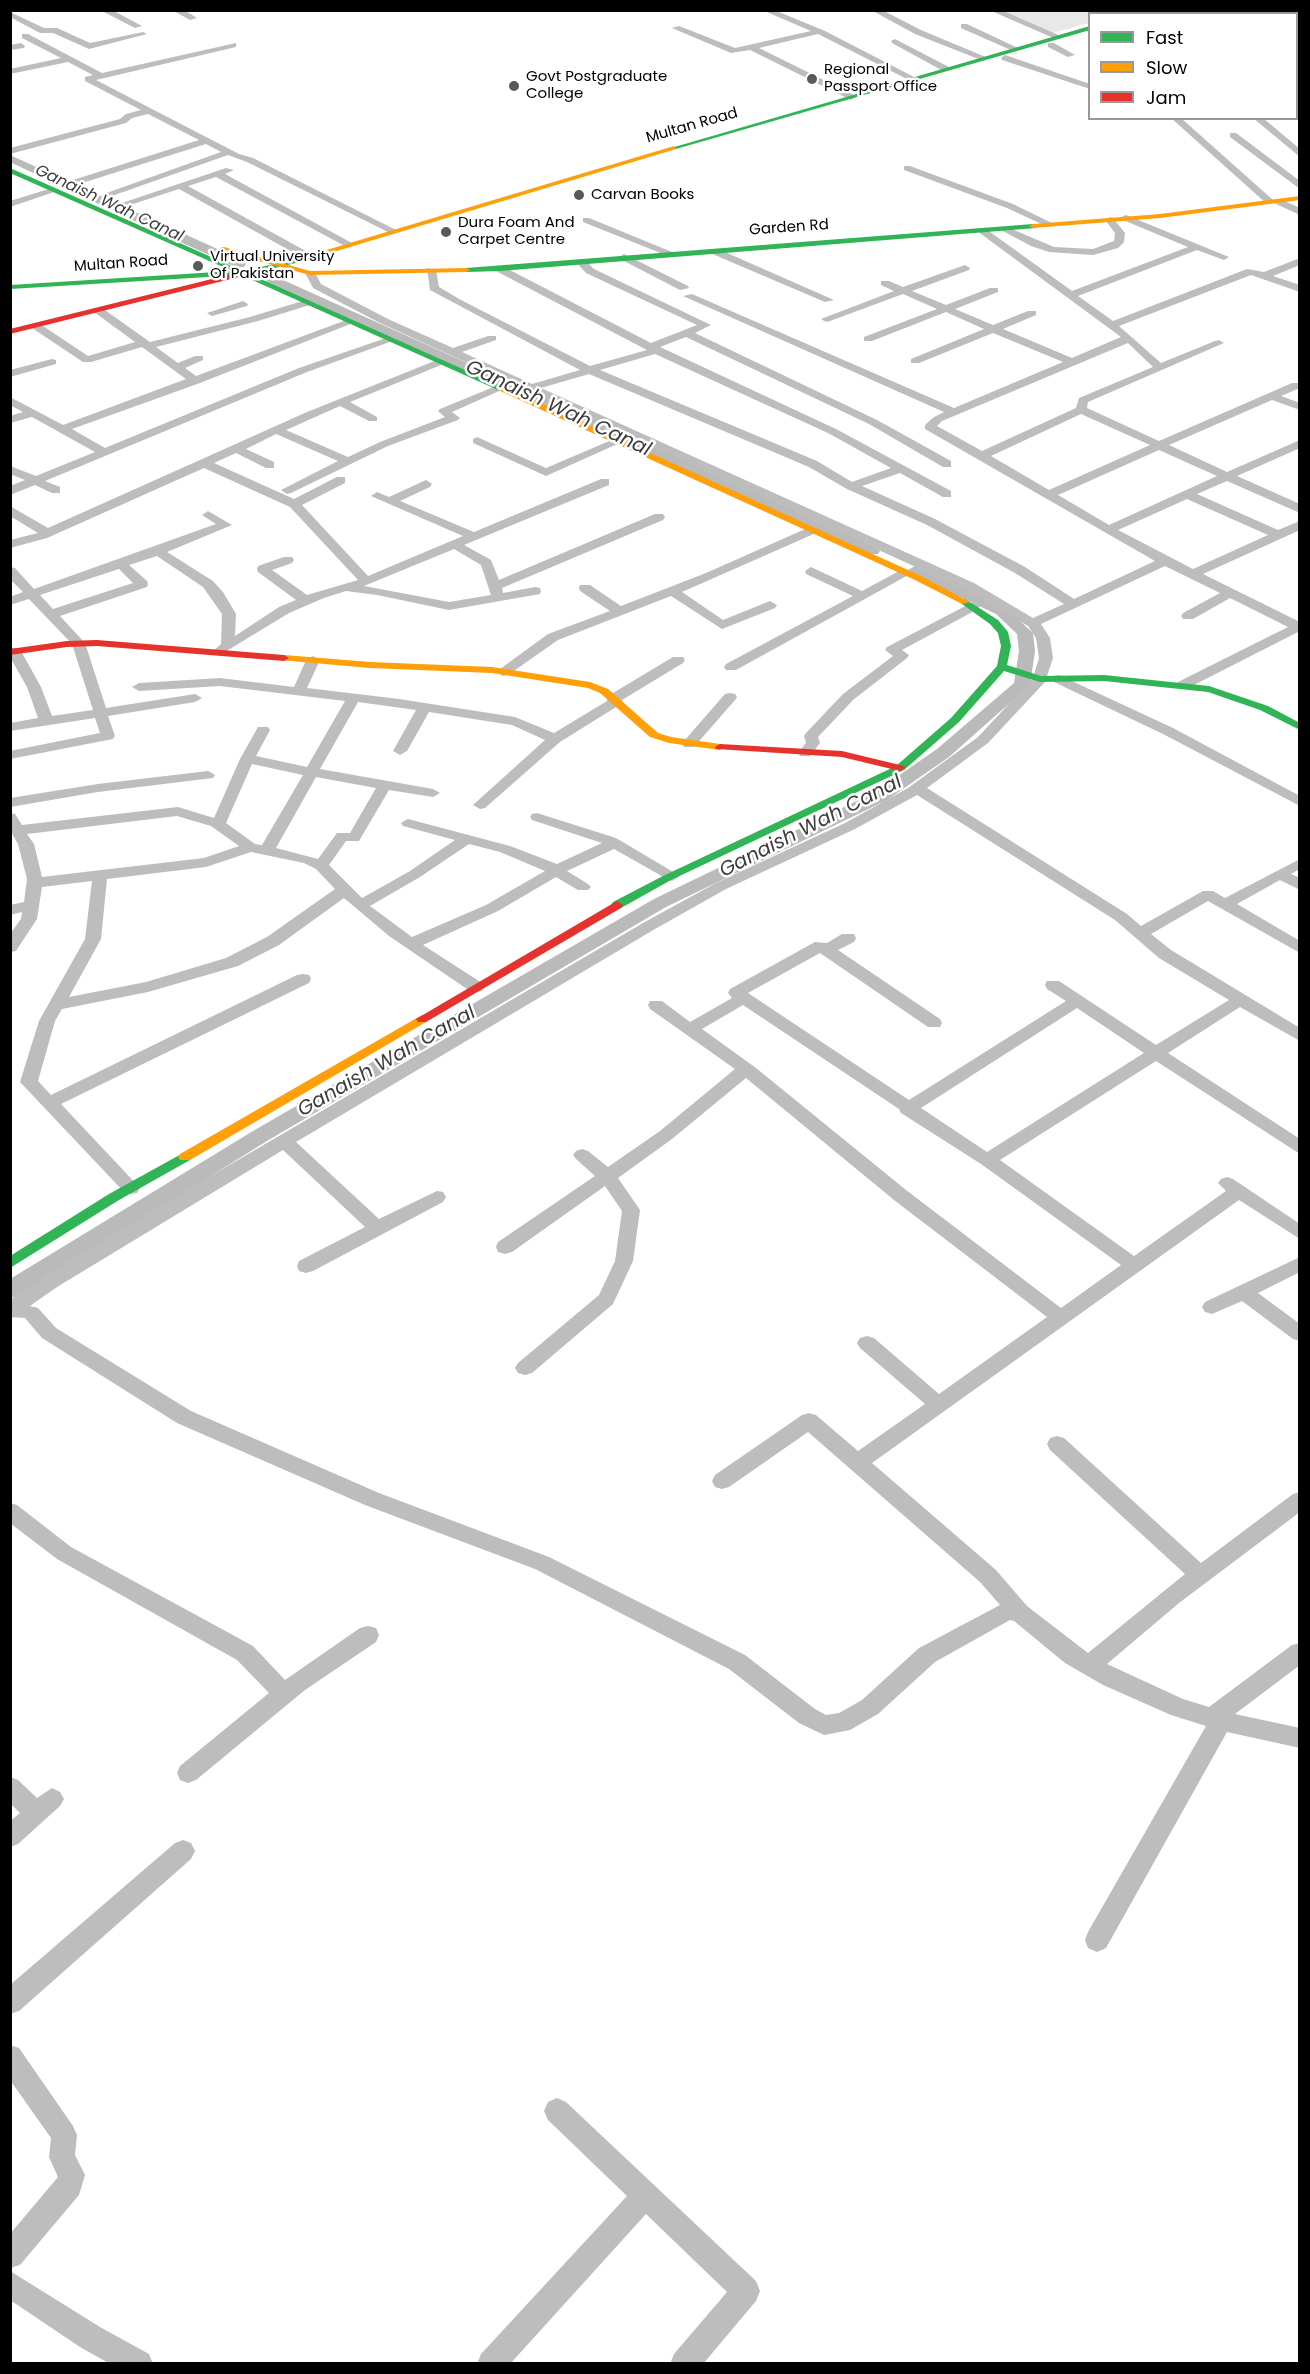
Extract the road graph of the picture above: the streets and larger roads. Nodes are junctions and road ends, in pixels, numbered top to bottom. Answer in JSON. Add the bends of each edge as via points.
{"nodes":[{"id":1,"x":21,"y":10,"type":"edge"},
{"id":2,"x":104,"y":10,"type":"edge"},
{"id":3,"x":176,"y":10,"type":"edge"},
{"id":4,"x":766,"y":10,"type":"edge"},
{"id":5,"x":875,"y":10,"type":"edge"},
{"id":6,"x":993,"y":10,"type":"edge"},
{"id":7,"x":10,"y":13,"type":"edge"},
{"id":8,"x":194,"y":18,"type":"dead end"},
{"id":9,"x":964,"y":26,"type":"dead end"},
{"id":10,"x":676,"y":28,"type":"dead end"},
{"id":11,"x":1088,"y":28,"type":"edge"},
{"id":12,"x":944,"y":30,"type":"dead end"},
{"id":13,"x":43,"y":31,"type":"junction"},
{"id":14,"x":818,"y":32,"type":"junction"},
{"id":15,"x":1088,"y":33,"type":"edge"},
{"id":16,"x":926,"y":35,"type":"junction"},
{"id":17,"x":1055,"y":41,"type":"junction"},
{"id":18,"x":233,"y":45,"type":"dead end"},
{"id":19,"x":21,"y":46,"type":"dead end"},
{"id":20,"x":89,"y":46,"type":"junction"},
{"id":21,"x":751,"y":47,"type":"junction"},
{"id":22,"x":869,"y":47,"type":"dead end"},
{"id":23,"x":10,"y":48,"type":"edge"},
{"id":24,"x":857,"y":50,"type":"junction"},
{"id":25,"x":101,"y":51,"type":"dead end"},
{"id":26,"x":1010,"y":54,"type":"junction"},
{"id":27,"x":1071,"y":55,"type":"dead end"},
{"id":28,"x":984,"y":58,"type":"junction"},
{"id":29,"x":69,"y":59,"type":"junction"},
{"id":30,"x":946,"y":69,"type":"junction"},
{"id":31,"x":10,"y":72,"type":"edge"},
{"id":32,"x":101,"y":76,"type":"junction"},
{"id":33,"x":914,"y":79,"type":"junction"},
{"id":34,"x":1088,"y":87,"type":"edge"},
{"id":35,"x":851,"y":97,"type":"junction"},
{"id":36,"x":148,"y":111,"type":"junction"},
{"id":37,"x":1177,"y":120,"type":"edge"},
{"id":38,"x":1259,"y":120,"type":"edge"},
{"id":39,"x":1233,"y":135,"type":"dead end"},
{"id":40,"x":206,"y":141,"type":"junction"},
{"id":41,"x":10,"y":152,"type":"edge"},
{"id":42,"x":229,"y":152,"type":"junction"},
{"id":43,"x":1299,"y":154,"type":"edge"},
{"id":44,"x":152,"y":158,"type":"junction"},
{"id":45,"x":253,"y":161,"type":"junction"},
{"id":46,"x":31,"y":162,"type":"dead end"},
{"id":47,"x":907,"y":168,"type":"dead end"},
{"id":48,"x":10,"y":170,"type":"edge"},
{"id":49,"x":179,"y":170,"type":"junction"},
{"id":50,"x":218,"y":174,"type":"junction"},
{"id":51,"x":71,"y":180,"type":"joint"},
{"id":52,"x":201,"y":180,"type":"junction"},
{"id":53,"x":180,"y":186,"type":"junction"},
{"id":54,"x":1299,"y":186,"type":"edge"},
{"id":55,"x":55,"y":190,"type":"junction"},
{"id":56,"x":106,"y":195,"type":"junction"},
{"id":57,"x":1299,"y":198,"type":"edge"},
{"id":58,"x":1274,"y":202,"type":"junction"},
{"id":59,"x":10,"y":204,"type":"edge"},
{"id":60,"x":124,"y":204,"type":"junction"},
{"id":61,"x":1299,"y":212,"type":"edge"},
{"id":62,"x":146,"y":214,"type":"dead end"},
{"id":63,"x":1126,"y":218,"type":"junction"},
{"id":64,"x":586,"y":220,"type":"dead end"},
{"id":65,"x":1110,"y":220,"type":"junction"},
{"id":66,"x":1051,"y":225,"type":"junction"},
{"id":67,"x":1004,"y":229,"type":"junction"},
{"id":68,"x":391,"y":230,"type":"junction"},
{"id":69,"x":982,"y":231,"type":"junction"},
{"id":70,"x":211,"y":243,"type":"dead end"},
{"id":71,"x":347,"y":243,"type":"junction"},
{"id":72,"x":1197,"y":247,"type":"junction"},
{"id":73,"x":714,"y":250,"type":"junction"},
{"id":74,"x":1093,"y":252,"type":"junction"},
{"id":75,"x":672,"y":254,"type":"junction"},
{"id":76,"x":624,"y":257,"type":"junction"},
{"id":77,"x":1224,"y":257,"type":"dead end"},
{"id":78,"x":307,"y":258,"type":"junction"},
{"id":79,"x":580,"y":261,"type":"junction"},
{"id":80,"x":1299,"y":261,"type":"edge"},
{"id":81,"x":280,"y":265,"type":"junction"},
{"id":82,"x":965,"y":268,"type":"dead end"},
{"id":83,"x":500,"y":269,"type":"junction"},
{"id":84,"x":431,"y":270,"type":"junction"},
{"id":85,"x":1137,"y":270,"type":"junction"},
{"id":86,"x":244,"y":273,"type":"junction"},
{"id":87,"x":310,"y":273,"type":"junction"},
{"id":88,"x":1264,"y":276,"type":"junction"},
{"id":89,"x":885,"y":283,"type":"dead end"},
{"id":90,"x":10,"y":287,"type":"edge"},
{"id":91,"x":994,"y":290,"type":"dead end"},
{"id":92,"x":1299,"y":290,"type":"edge"},
{"id":93,"x":903,"y":291,"type":"junction"},
{"id":94,"x":1072,"y":295,"type":"junction"},
{"id":95,"x":829,"y":300,"type":"dead end"},
{"id":96,"x":309,"y":302,"type":"junction"},
{"id":97,"x":946,"y":309,"type":"junction"},
{"id":98,"x":98,"y":310,"type":"junction"},
{"id":99,"x":212,"y":313,"type":"dead end"},
{"id":100,"x":1032,"y":313,"type":"dead end"},
{"id":101,"x":730,"y":315,"type":"junction"},
{"id":102,"x":260,"y":317,"type":"junction"},
{"id":103,"x":826,"y":320,"type":"dead end"},
{"id":104,"x":353,"y":321,"type":"junction"},
{"id":105,"x":706,"y":325,"type":"junction"},
{"id":106,"x":1112,"y":325,"type":"junction"},
{"id":107,"x":36,"y":326,"type":"junction"},
{"id":108,"x":993,"y":329,"type":"junction"},
{"id":109,"x":10,"y":332,"type":"edge"},
{"id":110,"x":687,"y":333,"type":"junction"},
{"id":111,"x":492,"y":338,"type":"dead end"},
{"id":112,"x":1130,"y":338,"type":"junction"},
{"id":113,"x":393,"y":339,"type":"junction"},
{"id":114,"x":868,"y":339,"type":"dead end"},
{"id":115,"x":1220,"y":343,"type":"dead end"},
{"id":116,"x":146,"y":345,"type":"junction"},
{"id":117,"x":654,"y":349,"type":"junction"},
{"id":118,"x":447,"y":357,"type":"junction"},
{"id":119,"x":199,"y":358,"type":"dead end"},
{"id":120,"x":256,"y":358,"type":"junction"},
{"id":121,"x":915,"y":361,"type":"dead end"},
{"id":122,"x":52,"y":362,"type":"dead end"},
{"id":123,"x":1074,"y":363,"type":"junction"},
{"id":124,"x":176,"y":367,"type":"junction"},
{"id":125,"x":1160,"y":368,"type":"junction"},
{"id":126,"x":587,"y":369,"type":"junction"},
{"id":127,"x":13,"y":371,"type":"edge"},
{"id":128,"x":293,"y":375,"type":"junction"},
{"id":129,"x":196,"y":381,"type":"junction"},
{"id":130,"x":1296,"y":385,"type":"dead end"},
{"id":131,"x":533,"y":387,"type":"junction"},
{"id":132,"x":500,"y":388,"type":"junction"},
{"id":133,"x":1272,"y":396,"type":"junction"},
{"id":134,"x":10,"y":400,"type":"edge"},
{"id":135,"x":341,"y":402,"type":"junction"},
{"id":136,"x":1299,"y":407,"type":"edge"},
{"id":137,"x":1081,"y":410,"type":"junction"},
{"id":138,"x":32,"y":412,"type":"junction"},
{"id":139,"x":955,"y":413,"type":"junction"},
{"id":140,"x":373,"y":419,"type":"dead end"},
{"id":141,"x":10,"y":420,"type":"edge"},
{"id":142,"x":878,"y":424,"type":"junction"},
{"id":143,"x":63,"y":429,"type":"junction"},
{"id":144,"x":276,"y":430,"type":"junction"},
{"id":145,"x":840,"y":436,"type":"junction"},
{"id":146,"x":477,"y":441,"type":"dead end"},
{"id":147,"x":618,"y":441,"type":"junction"},
{"id":148,"x":1299,"y":443,"type":"edge"},
{"id":149,"x":1159,"y":447,"type":"junction"},
{"id":150,"x":234,"y":448,"type":"junction"},
{"id":151,"x":1280,"y":452,"type":"junction"},
{"id":152,"x":106,"y":453,"type":"junction"},
{"id":153,"x":978,"y":454,"type":"junction"},
{"id":154,"x":1299,"y":460,"type":"edge"},
{"id":155,"x":348,"y":461,"type":"junction"},
{"id":156,"x":203,"y":463,"type":"junction"},
{"id":157,"x":270,"y":465,"type":"dead end"},
{"id":158,"x":900,"y":469,"type":"junction"},
{"id":159,"x":10,"y":470,"type":"edge"},
{"id":160,"x":932,"y":471,"type":"junction"},
{"id":161,"x":1227,"y":477,"type":"junction"},
{"id":162,"x":341,"y":480,"type":"dead end"},
{"id":163,"x":304,"y":481,"type":"junction"},
{"id":164,"x":34,"y":482,"type":"junction"},
{"id":165,"x":605,"y":482,"type":"dead end"},
{"id":166,"x":426,"y":484,"type":"dead end"},
{"id":167,"x":851,"y":486,"type":"junction"},
{"id":168,"x":325,"y":488,"type":"junction"},
{"id":169,"x":56,"y":490,"type":"dead end"},
{"id":170,"x":287,"y":490,"type":"dead end"},
{"id":171,"x":10,"y":491,"type":"edge"},
{"id":172,"x":947,"y":494,"type":"dead end"},
{"id":173,"x":1047,"y":495,"type":"junction"},
{"id":174,"x":1188,"y":495,"type":"junction"},
{"id":175,"x":377,"y":496,"type":"dead end"},
{"id":176,"x":390,"y":501,"type":"junction"},
{"id":177,"x":294,"y":504,"type":"junction"},
{"id":178,"x":1299,"y":509,"type":"edge"},
{"id":179,"x":10,"y":510,"type":"edge"},
{"id":180,"x":207,"y":515,"type":"dead end"},
{"id":181,"x":659,"y":517,"type":"dead end"},
{"id":182,"x":1299,"y":525,"type":"edge"},
{"id":183,"x":812,"y":530,"type":"junction"},
{"id":184,"x":1108,"y":530,"type":"junction"},
{"id":185,"x":47,"y":533,"type":"junction"},
{"id":186,"x":1278,"y":535,"type":"junction"},
{"id":187,"x":474,"y":536,"type":"junction"},
{"id":188,"x":10,"y":544,"type":"edge"},
{"id":189,"x":454,"y":544,"type":"junction"},
{"id":190,"x":158,"y":551,"type":"junction"},
{"id":191,"x":288,"y":560,"type":"dead end"},
{"id":192,"x":1165,"y":561,"type":"junction"},
{"id":193,"x":121,"y":564,"type":"junction"},
{"id":194,"x":10,"y":571,"type":"edge"},
{"id":195,"x":811,"y":571,"type":"dead end"},
{"id":196,"x":906,"y":573,"type":"junction"},
{"id":197,"x":1191,"y":575,"type":"junction"},
{"id":198,"x":366,"y":581,"type":"junction"},
{"id":199,"x":585,"y":588,"type":"dead end"},
{"id":200,"x":342,"y":589,"type":"junction"},
{"id":201,"x":535,"y":591,"type":"dead end"},
{"id":202,"x":672,"y":591,"type":"junction"},
{"id":203,"x":497,"y":592,"type":"junction"},
{"id":204,"x":33,"y":593,"type":"junction"},
{"id":205,"x":1228,"y":594,"type":"junction"},
{"id":206,"x":862,"y":596,"type":"junction"},
{"id":207,"x":10,"y":601,"type":"edge"},
{"id":208,"x":306,"y":601,"type":"junction"},
{"id":209,"x":770,"y":605,"type":"dead end"},
{"id":210,"x":1075,"y":605,"type":"junction"},
{"id":211,"x":973,"y":606,"type":"junction"},
{"id":212,"x":619,"y":611,"type":"junction"},
{"id":213,"x":52,"y":614,"type":"junction"},
{"id":214,"x":1188,"y":616,"type":"dead end"},
{"id":215,"x":1033,"y":623,"type":"junction"},
{"id":216,"x":1299,"y":627,"type":"edge"},
{"id":217,"x":78,"y":643,"type":"junction"},
{"id":218,"x":224,"y":649,"type":"junction"},
{"id":219,"x":12,"y":651,"type":"edge"},
{"id":220,"x":313,"y":660,"type":"junction"},
{"id":221,"x":678,"y":660,"type":"dead end"},
{"id":222,"x":731,"y":667,"type":"dead end"},
{"id":223,"x":1002,"y":667,"type":"junction"},
{"id":224,"x":503,"y":672,"type":"junction"},
{"id":225,"x":1036,"y":678,"type":"junction"},
{"id":226,"x":1059,"y":679,"type":"junction"},
{"id":227,"x":155,"y":685,"type":"junction"},
{"id":228,"x":1183,"y":685,"type":"junction"},
{"id":229,"x":139,"y":687,"type":"dead end"},
{"id":230,"x":298,"y":692,"type":"junction"},
{"id":231,"x":730,"y":697,"type":"dead end"},
{"id":232,"x":195,"y":698,"type":"dead end"},
{"id":233,"x":353,"y":699,"type":"junction"},
{"id":234,"x":615,"y":700,"type":"junction"},
{"id":235,"x":160,"y":703,"type":"junction"},
{"id":236,"x":425,"y":707,"type":"junction"},
{"id":237,"x":100,"y":712,"type":"junction"},
{"id":238,"x":46,"y":720,"type":"junction"},
{"id":239,"x":1298,"y":724,"type":"edge"},
{"id":240,"x":10,"y":727,"type":"edge"},
{"id":241,"x":263,"y":730,"type":"dead end"},
{"id":242,"x":555,"y":740,"type":"junction"},
{"id":243,"x":689,"y":744,"type":"junction"},
{"id":244,"x":400,"y":752,"type":"dead end"},
{"id":245,"x":805,"y":753,"type":"junction"},
{"id":246,"x":10,"y":755,"type":"edge"},
{"id":247,"x":247,"y":759,"type":"junction"},
{"id":248,"x":900,"y":768,"type":"junction"},
{"id":249,"x":311,"y":772,"type":"junction"},
{"id":250,"x":208,"y":775,"type":"dead end"},
{"id":251,"x":385,"y":785,"type":"junction"},
{"id":252,"x":917,"y":788,"type":"junction"},
{"id":253,"x":433,"y":793,"type":"dead end"},
{"id":254,"x":1299,"y":802,"type":"edge"},
{"id":255,"x":10,"y":803,"type":"edge"},
{"id":256,"x":480,"y":805,"type":"dead end"},
{"id":257,"x":10,"y":817,"type":"edge"},
{"id":258,"x":537,"y":817,"type":"dead end"},
{"id":259,"x":408,"y":823,"type":"dead end"},
{"id":260,"x":218,"y":825,"type":"junction"},
{"id":261,"x":19,"y":830,"type":"junction"},
{"id":262,"x":467,"y":839,"type":"junction"},
{"id":263,"x":614,"y":843,"type":"junction"},
{"id":264,"x":250,"y":847,"type":"junction"},
{"id":265,"x":28,"y":852,"type":"junction"},
{"id":266,"x":266,"y":852,"type":"junction"},
{"id":267,"x":10,"y":856,"type":"edge"},
{"id":268,"x":1299,"y":863,"type":"edge"},
{"id":269,"x":321,"y":866,"type":"junction"},
{"id":270,"x":557,"y":870,"type":"junction"},
{"id":271,"x":1280,"y":874,"type":"junction"},
{"id":272,"x":100,"y":875,"type":"junction"},
{"id":273,"x":672,"y":876,"type":"junction"},
{"id":274,"x":35,"y":883,"type":"junction"},
{"id":275,"x":1299,"y":885,"type":"edge"},
{"id":276,"x":583,"y":887,"type":"dead end"},
{"id":277,"x":344,"y":890,"type":"junction"},
{"id":278,"x":1225,"y":904,"type":"junction"},
{"id":279,"x":360,"y":905,"type":"junction"},
{"id":280,"x":32,"y":906,"type":"junction"},
{"id":281,"x":10,"y":910,"type":"edge"},
{"id":282,"x":1140,"y":933,"type":"junction"},
{"id":283,"x":848,"y":938,"type":"dead end"},
{"id":284,"x":12,"y":944,"type":"edge"},
{"id":285,"x":411,"y":944,"type":"junction"},
{"id":286,"x":1299,"y":948,"type":"edge"},
{"id":287,"x":826,"y":950,"type":"junction"},
{"id":288,"x":303,"y":979,"type":"dead end"},
{"id":289,"x":1053,"y":985,"type":"dead end"},
{"id":290,"x":476,"y":987,"type":"junction"},
{"id":291,"x":744,"y":998,"type":"junction"},
{"id":292,"x":1240,"y":999,"type":"junction"},
{"id":293,"x":1077,"y":1001,"type":"junction"},
{"id":294,"x":58,"y":1004,"type":"junction"},
{"id":295,"x":656,"y":1005,"type":"dead end"},
{"id":296,"x":934,"y":1023,"type":"dead end"},
{"id":297,"x":690,"y":1029,"type":"junction"},
{"id":298,"x":1299,"y":1036,"type":"edge"},
{"id":299,"x":1155,"y":1053,"type":"junction"},
{"id":300,"x":746,"y":1069,"type":"junction"},
{"id":301,"x":49,"y":1103,"type":"junction"},
{"id":302,"x":907,"y":1108,"type":"junction"},
{"id":303,"x":284,"y":1141,"type":"junction"},
{"id":304,"x":1297,"y":1143,"type":"edge"},
{"id":305,"x":582,"y":1155,"type":"dead end"},
{"id":306,"x":987,"y":1160,"type":"junction"},
{"id":307,"x":607,"y":1176,"type":"junction"},
{"id":308,"x":131,"y":1188,"type":"junction"},
{"id":309,"x":437,"y":1197,"type":"dead end"},
{"id":310,"x":378,"y":1229,"type":"junction"},
{"id":311,"x":1299,"y":1233,"type":"edge"},
{"id":312,"x":505,"y":1247,"type":"dead end"},
{"id":313,"x":10,"y":1263,"type":"edge"},
{"id":314,"x":1299,"y":1264,"type":"edge"},
{"id":315,"x":1134,"y":1265,"type":"junction"},
{"id":316,"x":306,"y":1266,"type":"dead end"},
{"id":317,"x":1243,"y":1292,"type":"junction"},
{"id":318,"x":1212,"y":1307,"type":"dead end"},
{"id":319,"x":12,"y":1309,"type":"edge"},
{"id":320,"x":1060,"y":1317,"type":"junction"},
{"id":321,"x":1299,"y":1334,"type":"edge"},
{"id":322,"x":867,"y":1343,"type":"dead end"},
{"id":323,"x":525,"y":1368,"type":"dead end"},
{"id":324,"x":938,"y":1404,"type":"junction"},
{"id":325,"x":1057,"y":1444,"type":"dead end"},
{"id":326,"x":858,"y":1462,"type":"junction"},
{"id":327,"x":722,"y":1481,"type":"dead end"},
{"id":328,"x":1299,"y":1500,"type":"edge"},
{"id":329,"x":10,"y":1511,"type":"edge"},
{"id":330,"x":1200,"y":1575,"type":"junction"},
{"id":331,"x":1019,"y":1612,"type":"junction"},
{"id":332,"x":368,"y":1635,"type":"dead end"},
{"id":333,"x":1299,"y":1652,"type":"edge"},
{"id":334,"x":1089,"y":1665,"type":"junction"},
{"id":335,"x":284,"y":1694,"type":"junction"},
{"id":336,"x":1216,"y":1719,"type":"junction"},
{"id":337,"x":1299,"y":1738,"type":"edge"},
{"id":338,"x":188,"y":1773,"type":"dead end"},
{"id":339,"x":10,"y":1787,"type":"edge"},
{"id":340,"x":10,"y":1836,"type":"edge"},
{"id":341,"x":183,"y":1851,"type":"dead end"},
{"id":342,"x":1097,"y":1940,"type":"dead end"},
{"id":343,"x":10,"y":2002,"type":"edge"},
{"id":344,"x":10,"y":2057,"type":"edge"},
{"id":345,"x":557,"y":2111,"type":"dead end"},
{"id":346,"x":646,"y":2195,"type":"junction"},
{"id":347,"x":10,"y":2254,"type":"edge"},
{"id":348,"x":10,"y":2284,"type":"edge"},
{"id":349,"x":139,"y":2364,"type":"edge"},
{"id":350,"x":491,"y":2364,"type":"edge"},
{"id":351,"x":684,"y":2364,"type":"edge"}],
"edges":[{"from":1,"to":7,"type":"street"},
{"from":2,"to":20,"type":"street","via":[[140,30]]},
{"from":3,"to":8,"type":"street"},
{"from":4,"to":14,"type":"street"},
{"from":5,"to":16,"type":"street"},
{"from":6,"to":17,"type":"street"},
{"from":7,"to":13,"type":"street"},
{"from":9,"to":26,"type":"street"},
{"from":10,"to":21,"type":"street","via":[[734,51]]},
{"from":11,"to":17,"type":"street","name":"Multan Road"},
{"from":12,"to":16,"type":"street"},
{"from":13,"to":20,"type":"street","via":[[54,30]]},
{"from":13,"to":29,"type":"street","via":[[25,36]]},
{"from":14,"to":21,"type":"street"},
{"from":14,"to":24,"type":"street"},
{"from":15,"to":17,"type":"street","name":"Multan Road"},
{"from":16,"to":28,"type":"street"},
{"from":16,"to":30,"type":"street","via":[[896,41]]},
{"from":17,"to":26,"type":"street","name":"Multan Road"},
{"from":17,"to":27,"type":"street"},
{"from":18,"to":32,"type":"street"},
{"from":19,"to":23,"type":"street"},
{"from":20,"to":25,"type":"street"},
{"from":21,"to":35,"type":"street"},
{"from":22,"to":24,"type":"street"},
{"from":24,"to":33,"type":"street"},
{"from":26,"to":28,"type":"street","name":"Multan Road"},
{"from":26,"to":34,"type":"street"},
{"from":26,"to":78,"type":"street","name":"Multan Road","via":[[339,253]]},
{"from":28,"to":30,"type":"street","name":"Multan Road"},
{"from":29,"to":31,"type":"street"},
{"from":29,"to":32,"type":"street"},
{"from":30,"to":33,"type":"street","name":"Multan Road"},
{"from":32,"to":36,"type":"street","via":[[88,79]]},
{"from":33,"to":35,"type":"street","name":"Multan Road"},
{"from":35,"to":68,"type":"street","name":"Multan Road"},
{"from":36,"to":40,"type":"street"},
{"from":36,"to":41,"type":"street"},
{"from":37,"to":58,"type":"street"},
{"from":38,"to":43,"type":"street"},
{"from":39,"to":54,"type":"street"},
{"from":40,"to":42,"type":"street"},
{"from":40,"to":44,"type":"street"},
{"from":41,"to":46,"type":"street"},
{"from":42,"to":45,"type":"street"},
{"from":42,"to":49,"type":"street"},
{"from":44,"to":49,"type":"street"},
{"from":44,"to":51,"type":"street"},
{"from":45,"to":50,"type":"street"},
{"from":45,"to":68,"type":"street"},
{"from":47,"to":66,"type":"street"},
{"from":48,"to":55,"type":"street"},
{"from":49,"to":52,"type":"street"},
{"from":49,"to":56,"type":"street"},
{"from":50,"to":52,"type":"street"},
{"from":50,"to":71,"type":"street"},
{"from":51,"to":56,"type":"street"},
{"from":52,"to":53,"type":"street"},
{"from":53,"to":60,"type":"street"},
{"from":53,"to":78,"type":"street"},
{"from":55,"to":59,"type":"street"},
{"from":55,"to":86,"type":"street"},
{"from":56,"to":60,"type":"street"},
{"from":57,"to":58,"type":"street","name":"Garden Rd"},
{"from":58,"to":61,"type":"street"},
{"from":58,"to":63,"type":"street","name":"Garden Rd"},
{"from":60,"to":62,"type":"street"},
{"from":63,"to":65,"type":"street","name":"Garden Rd"},
{"from":63,"to":72,"type":"street"},
{"from":64,"to":75,"type":"street"},
{"from":65,"to":66,"type":"street","name":"Garden Rd"},
{"from":65,"to":74,"type":"street","via":[[1120,232],[1119,242]]},
{"from":66,"to":67,"type":"street","name":"Garden Rd"},
{"from":67,"to":69,"type":"street","name":"Garden Rd"},
{"from":67,"to":74,"type":"street","via":[[1053,250]]},
{"from":68,"to":71,"type":"street","name":"Multan Road"},
{"from":69,"to":73,"type":"street","name":"Garden Rd"},
{"from":69,"to":94,"type":"street"},
{"from":70,"to":81,"type":"street","name":"Garden Rd"},
{"from":71,"to":78,"type":"street","name":"Multan Road"},
{"from":72,"to":77,"type":"street"},
{"from":72,"to":85,"type":"street"},
{"from":73,"to":75,"type":"street","name":"Garden Rd"},
{"from":73,"to":95,"type":"street"},
{"from":74,"to":85,"type":"street"},
{"from":75,"to":76,"type":"street","name":"Garden Rd"},
{"from":76,"to":79,"type":"street","name":"Garden Rd"},
{"from":76,"to":101,"type":"street"},
{"from":78,"to":81,"type":"street","name":"Multan Road"},
{"from":79,"to":83,"type":"street","name":"Garden Rd"},
{"from":79,"to":105,"type":"street","via":[[590,271]]},
{"from":80,"to":88,"type":"street"},
{"from":81,"to":86,"type":"street","name":"Multan Road"},
{"from":81,"to":87,"type":"street","name":"Garden Rd"},
{"from":82,"to":93,"type":"street"},
{"from":83,"to":84,"type":"street","name":"Garden Rd"},
{"from":83,"to":117,"type":"street"},
{"from":84,"to":87,"type":"street","name":"Garden Rd"},
{"from":84,"to":126,"type":"street","via":[[432,285],[442,293]]},
{"from":85,"to":94,"type":"street"},
{"from":86,"to":90,"type":"street","name":"Multan Road"},
{"from":86,"to":96,"type":"street"},
{"from":86,"to":98,"type":"street"},
{"from":87,"to":118,"type":"street","via":[[317,286]]},
{"from":88,"to":92,"type":"street"},
{"from":88,"to":106,"type":"street","via":[[1251,271]]},
{"from":89,"to":93,"type":"street"},
{"from":91,"to":97,"type":"street"},
{"from":93,"to":97,"type":"street"},
{"from":93,"to":103,"type":"street"},
{"from":94,"to":106,"type":"street"},
{"from":96,"to":102,"type":"street"},
{"from":96,"to":104,"type":"street"},
{"from":97,"to":108,"type":"street"},
{"from":97,"to":114,"type":"street"},
{"from":98,"to":107,"type":"street"},
{"from":98,"to":116,"type":"street"},
{"from":99,"to":102,"type":"street","via":[[240,302]]},
{"from":100,"to":108,"type":"street"},
{"from":101,"to":105,"type":"street"},
{"from":101,"to":139,"type":"street"},
{"from":102,"to":116,"type":"street"},
{"from":104,"to":113,"type":"street"},
{"from":104,"to":120,"type":"street"},
{"from":105,"to":110,"type":"street"},
{"from":106,"to":112,"type":"street"},
{"from":107,"to":109,"type":"street"},
{"from":107,"to":116,"type":"street","via":[[87,360]]},
{"from":108,"to":121,"type":"street"},
{"from":108,"to":123,"type":"street"},
{"from":110,"to":117,"type":"street"},
{"from":110,"to":142,"type":"street"},
{"from":111,"to":118,"type":"street"},
{"from":112,"to":123,"type":"street"},
{"from":112,"to":125,"type":"street"},
{"from":113,"to":118,"type":"street"},
{"from":113,"to":128,"type":"street"},
{"from":115,"to":125,"type":"street"},
{"from":116,"to":124,"type":"street"},
{"from":117,"to":126,"type":"street"},
{"from":117,"to":145,"type":"street"},
{"from":118,"to":131,"type":"street"},
{"from":118,"to":132,"type":"street"},
{"from":118,"to":135,"type":"street"},
{"from":119,"to":124,"type":"street"},
{"from":120,"to":128,"type":"street"},
{"from":120,"to":129,"type":"street"},
{"from":122,"to":127,"type":"street"},
{"from":123,"to":139,"type":"street"},
{"from":124,"to":129,"type":"street"},
{"from":125,"to":137,"type":"street","via":[[1083,400]]},
{"from":126,"to":131,"type":"street"},
{"from":126,"to":167,"type":"street","via":[[813,464]]},
{"from":128,"to":152,"type":"street"},
{"from":129,"to":143,"type":"street"},
{"from":130,"to":133,"type":"street"},
{"from":131,"to":215,"type":"street","via":[[969,586]]},
{"from":132,"to":147,"type":"street"},
{"from":132,"to":155,"type":"street","via":[[444,411],[454,418]]},
{"from":133,"to":136,"type":"street"},
{"from":133,"to":149,"type":"street"},
{"from":134,"to":138,"type":"street"},
{"from":135,"to":140,"type":"street"},
{"from":135,"to":144,"type":"street"},
{"from":137,"to":149,"type":"street"},
{"from":137,"to":153,"type":"street"},
{"from":138,"to":141,"type":"street"},
{"from":138,"to":143,"type":"street"},
{"from":139,"to":153,"type":"street","via":[[938,419],[929,428]]},
{"from":142,"to":145,"type":"street"},
{"from":142,"to":160,"type":"street"},
{"from":143,"to":152,"type":"street"},
{"from":144,"to":150,"type":"street"},
{"from":144,"to":155,"type":"street"},
{"from":145,"to":158,"type":"street"},
{"from":146,"to":147,"type":"street","via":[[546,472]]},
{"from":147,"to":183,"type":"street"},
{"from":148,"to":151,"type":"street"},
{"from":149,"to":161,"type":"street"},
{"from":149,"to":173,"type":"street"},
{"from":150,"to":156,"type":"street"},
{"from":150,"to":157,"type":"street"},
{"from":151,"to":154,"type":"street"},
{"from":151,"to":161,"type":"street"},
{"from":152,"to":164,"type":"street"},
{"from":153,"to":160,"type":"street"},
{"from":153,"to":173,"type":"street"},
{"from":155,"to":163,"type":"street"},
{"from":156,"to":177,"type":"street"},
{"from":156,"to":185,"type":"street"},
{"from":158,"to":160,"type":"street"},
{"from":158,"to":167,"type":"street"},
{"from":159,"to":164,"type":"street"},
{"from":160,"to":172,"type":"street"},
{"from":161,"to":174,"type":"street"},
{"from":161,"to":178,"type":"street"},
{"from":162,"to":168,"type":"street"},
{"from":163,"to":168,"type":"street"},
{"from":163,"to":170,"type":"street"},
{"from":164,"to":169,"type":"street"},
{"from":164,"to":171,"type":"street"},
{"from":165,"to":187,"type":"street"},
{"from":166,"to":176,"type":"street"},
{"from":167,"to":210,"type":"street","via":[[941,528]]},
{"from":168,"to":177,"type":"street"},
{"from":173,"to":184,"type":"street"},
{"from":174,"to":184,"type":"street"},
{"from":174,"to":186,"type":"street"},
{"from":175,"to":176,"type":"street"},
{"from":176,"to":187,"type":"street"},
{"from":177,"to":198,"type":"street"},
{"from":179,"to":185,"type":"street"},
{"from":180,"to":190,"type":"street","via":[[226,525]]},
{"from":181,"to":203,"type":"street"},
{"from":182,"to":186,"type":"street"},
{"from":183,"to":196,"type":"street"},
{"from":183,"to":202,"type":"street"},
{"from":184,"to":192,"type":"street"},
{"from":185,"to":188,"type":"street"},
{"from":186,"to":197,"type":"street"},
{"from":187,"to":189,"type":"street"},
{"from":189,"to":198,"type":"street"},
{"from":189,"to":203,"type":"street","via":[[487,563]]},
{"from":190,"to":193,"type":"street"},
{"from":190,"to":218,"type":"street","via":[[218,595],[229,614]]},
{"from":191,"to":208,"type":"street","via":[[263,569]]},
{"from":192,"to":197,"type":"street"},
{"from":192,"to":210,"type":"street"},
{"from":193,"to":204,"type":"street"},
{"from":193,"to":213,"type":"street","via":[[142,584]]},
{"from":194,"to":204,"type":"street"},
{"from":195,"to":206,"type":"street"},
{"from":196,"to":206,"type":"street"},
{"from":196,"to":211,"type":"street"},
{"from":197,"to":205,"type":"street"},
{"from":198,"to":200,"type":"street"},
{"from":199,"to":212,"type":"street"},
{"from":200,"to":203,"type":"street","via":[[377,591],[448,606]]},
{"from":200,"to":208,"type":"street"},
{"from":201,"to":203,"type":"street"},
{"from":202,"to":209,"type":"street","via":[[722,625]]},
{"from":202,"to":212,"type":"street"},
{"from":204,"to":207,"type":"street"},
{"from":204,"to":213,"type":"street"},
{"from":205,"to":214,"type":"street"},
{"from":205,"to":216,"type":"street"},
{"from":206,"to":222,"type":"street"},
{"from":208,"to":218,"type":"street","via":[[284,610]]},
{"from":210,"to":215,"type":"street"},
{"from":211,"to":223,"type":"street","via":[[1003,633],[1006,646]]},
{"from":211,"to":245,"type":"street","via":[[892,650],[902,655],[848,697],[811,736],[813,743]]},
{"from":212,"to":224,"type":"street","via":[[553,637]]},
{"from":213,"to":217,"type":"street"},
{"from":215,"to":225,"type":"street","via":[[1043,638],[1046,658]]},
{"from":216,"to":228,"type":"street"},
{"from":217,"to":218,"type":"street"},
{"from":217,"to":219,"type":"street"},
{"from":217,"to":237,"type":"street"},
{"from":218,"to":220,"type":"street"},
{"from":219,"to":238,"type":"street","via":[[34,687]]},
{"from":220,"to":224,"type":"street"},
{"from":220,"to":230,"type":"street"},
{"from":221,"to":234,"type":"street"},
{"from":223,"to":225,"type":"street"},
{"from":223,"to":248,"type":"street","via":[[955,720]]},
{"from":224,"to":234,"type":"street","via":[[590,685]]},
{"from":225,"to":226,"type":"street"},
{"from":225,"to":252,"type":"street","via":[[983,740]]},
{"from":226,"to":228,"type":"street","via":[[1104,678]]},
{"from":226,"to":254,"type":"street","via":[[1168,731]]},
{"from":227,"to":229,"type":"street"},
{"from":227,"to":230,"type":"street","via":[[220,682]]},
{"from":227,"to":235,"type":"street"},
{"from":228,"to":239,"type":"street","via":[[1233,696]]},
{"from":230,"to":233,"type":"street"},
{"from":231,"to":243,"type":"street"},
{"from":232,"to":235,"type":"street"},
{"from":233,"to":236,"type":"street"},
{"from":233,"to":249,"type":"street"},
{"from":234,"to":242,"type":"street"},
{"from":234,"to":243,"type":"street","via":[[654,735]]},
{"from":235,"to":237,"type":"street"},
{"from":236,"to":242,"type":"street","via":[[515,721]]},
{"from":236,"to":244,"type":"street"},
{"from":237,"to":238,"type":"street"},
{"from":237,"to":246,"type":"street","via":[[108,736]]},
{"from":238,"to":240,"type":"street"},
{"from":241,"to":247,"type":"street"},
{"from":242,"to":256,"type":"street"},
{"from":243,"to":245,"type":"street"},
{"from":245,"to":248,"type":"street","via":[[842,754]]},
{"from":247,"to":249,"type":"street"},
{"from":247,"to":260,"type":"street"},
{"from":248,"to":273,"type":"street"},
{"from":249,"to":251,"type":"street"},
{"from":249,"to":266,"type":"street"},
{"from":250,"to":255,"type":"street"},
{"from":251,"to":253,"type":"street"},
{"from":251,"to":269,"type":"street","via":[[354,838],[342,836]]},
{"from":252,"to":282,"type":"street","via":[[1121,917]]},
{"from":252,"to":303,"type":"street","via":[[850,826],[721,886]]},
{"from":257,"to":261,"type":"street"},
{"from":258,"to":263,"type":"street"},
{"from":259,"to":262,"type":"street"},
{"from":260,"to":261,"type":"street","via":[[178,811]]},
{"from":260,"to":264,"type":"street"},
{"from":261,"to":265,"type":"street"},
{"from":262,"to":270,"type":"street"},
{"from":262,"to":279,"type":"street"},
{"from":263,"to":270,"type":"street"},
{"from":263,"to":273,"type":"street"},
{"from":264,"to":266,"type":"street"},
{"from":264,"to":272,"type":"street","via":[[206,862]]},
{"from":265,"to":267,"type":"street"},
{"from":265,"to":274,"type":"street"},
{"from":266,"to":269,"type":"street"},
{"from":268,"to":271,"type":"street"},
{"from":269,"to":277,"type":"street"},
{"from":270,"to":276,"type":"street"},
{"from":270,"to":285,"type":"street","via":[[492,908]]},
{"from":271,"to":275,"type":"street"},
{"from":271,"to":278,"type":"street"},
{"from":272,"to":274,"type":"street"},
{"from":272,"to":294,"type":"street","via":[[93,939]]},
{"from":273,"to":290,"type":"street"},
{"from":274,"to":280,"type":"street"},
{"from":277,"to":279,"type":"street"},
{"from":277,"to":294,"type":"street","via":[[273,940],[232,962],[148,987]]},
{"from":278,"to":282,"type":"street","via":[[1208,894]]},
{"from":278,"to":286,"type":"street"},
{"from":279,"to":285,"type":"street"},
{"from":280,"to":281,"type":"street"},
{"from":280,"to":284,"type":"street","via":[[29,919]]},
{"from":282,"to":292,"type":"street","via":[[1165,954]]},
{"from":283,"to":287,"type":"street"},
{"from":285,"to":290,"type":"street"},
{"from":287,"to":291,"type":"street","via":[[821,946],[736,993]]},
{"from":287,"to":296,"type":"street"},
{"from":288,"to":301,"type":"street"},
{"from":289,"to":293,"type":"street"},
{"from":290,"to":308,"type":"street"},
{"from":291,"to":297,"type":"street"},
{"from":291,"to":302,"type":"street"},
{"from":292,"to":298,"type":"street"},
{"from":292,"to":299,"type":"street"},
{"from":293,"to":299,"type":"street"},
{"from":293,"to":302,"type":"street"},
{"from":294,"to":301,"type":"street","via":[[47,1021],[29,1082]]},
{"from":295,"to":297,"type":"street"},
{"from":297,"to":300,"type":"street"},
{"from":299,"to":304,"type":"street"},
{"from":299,"to":306,"type":"street"},
{"from":300,"to":307,"type":"street","via":[[666,1135]]},
{"from":300,"to":320,"type":"street","via":[[891,1188]]},
{"from":301,"to":308,"type":"street"},
{"from":302,"to":306,"type":"street"},
{"from":303,"to":310,"type":"street"},
{"from":303,"to":319,"type":"street","via":[[50,1282]]},
{"from":305,"to":307,"type":"street"},
{"from":306,"to":315,"type":"street"},
{"from":307,"to":312,"type":"street"},
{"from":307,"to":323,"type":"street","via":[[631,1210],[624,1261],[606,1299]]},
{"from":308,"to":313,"type":"street"},
{"from":309,"to":310,"type":"street"},
{"from":310,"to":316,"type":"street"},
{"from":311,"to":315,"type":"street","via":[[1233,1187]]},
{"from":314,"to":317,"type":"street"},
{"from":315,"to":320,"type":"street"},
{"from":317,"to":318,"type":"street"},
{"from":317,"to":321,"type":"street"},
{"from":319,"to":331,"type":"street","via":[[31,1313],[49,1333],[184,1417],[372,1499],[542,1563],[737,1662],[824,1725],[842,1723],[870,1707],[927,1655],[1008,1611]]},
{"from":320,"to":324,"type":"street"},
{"from":322,"to":324,"type":"street"},
{"from":324,"to":326,"type":"street"},
{"from":325,"to":330,"type":"street"},
{"from":326,"to":327,"type":"street","via":[[809,1421]]},
{"from":326,"to":331,"type":"street","via":[[988,1576]]},
{"from":328,"to":330,"type":"street"},
{"from":329,"to":335,"type":"street","via":[[64,1553],[245,1653]]},
{"from":330,"to":334,"type":"street"},
{"from":331,"to":334,"type":"street"},
{"from":332,"to":335,"type":"street"},
{"from":333,"to":336,"type":"street"},
{"from":334,"to":336,"type":"street","via":[[1179,1708]]},
{"from":335,"to":338,"type":"street"},
{"from":336,"to":337,"type":"street"},
{"from":336,"to":342,"type":"street"},
{"from":339,"to":340,"type":"street","via":[[44,1806]]},
{"from":341,"to":343,"type":"street"},
{"from":344,"to":347,"type":"street","via":[[64,2135],[62,2157],[72,2175],[70,2186]]},
{"from":345,"to":346,"type":"street"},
{"from":346,"to":350,"type":"street"},
{"from":346,"to":351,"type":"street","via":[[746,2291]]},
{"from":348,"to":349,"type":"street"}]}
